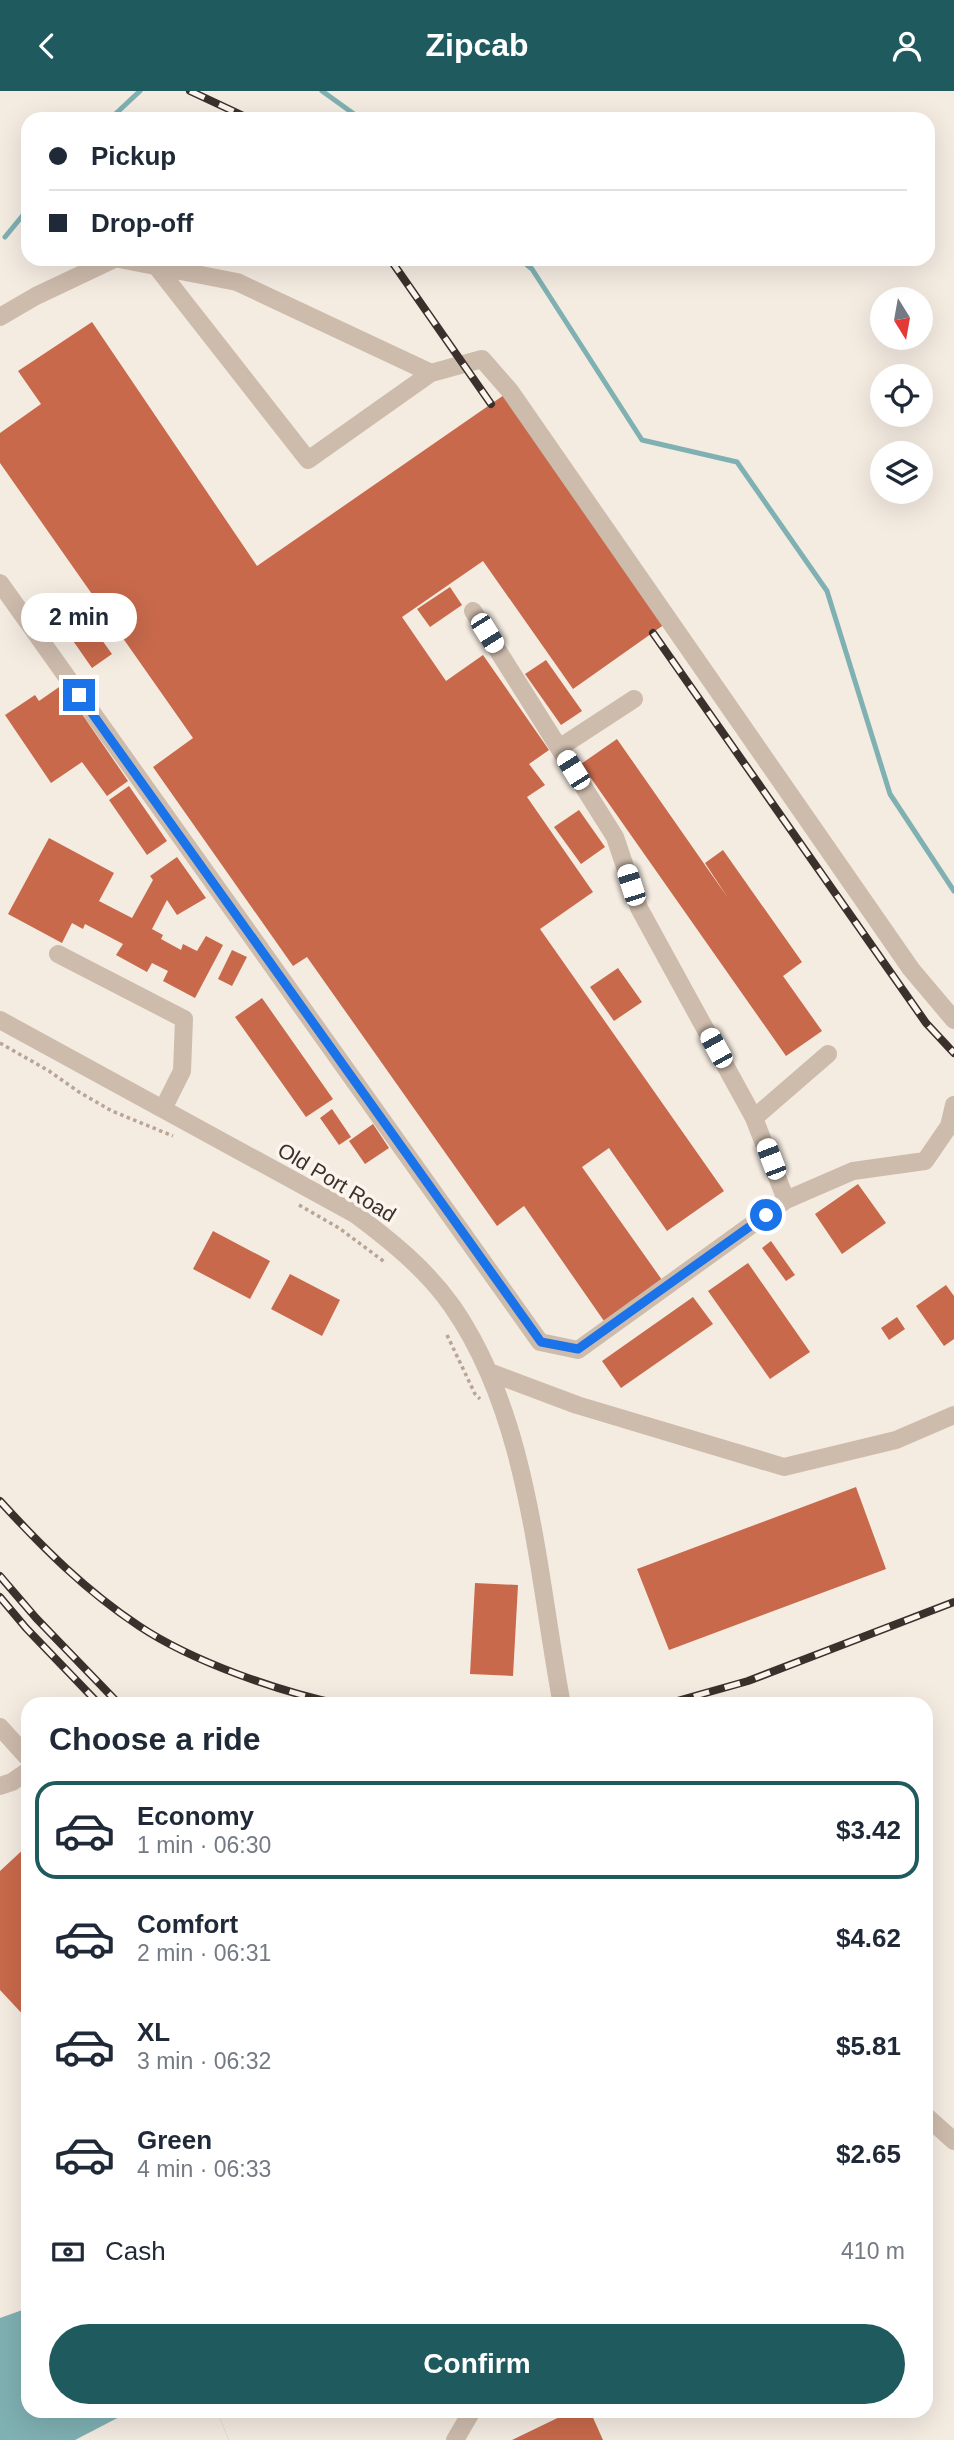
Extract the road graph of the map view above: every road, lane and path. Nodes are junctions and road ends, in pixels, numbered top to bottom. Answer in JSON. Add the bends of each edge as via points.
{"nodes":[{"id":1,"x":101,"y":266,"type":"edge"},
{"id":2,"x":156,"y":266,"type":"joint"},
{"id":3,"x":0,"y":317,"type":"edge"},
{"id":4,"x":431,"y":373,"type":"junction"},
{"id":5,"x":0,"y":583,"type":"edge"},
{"id":6,"x":473,"y":611,"type":"dead end"},
{"id":7,"x":634,"y":699,"type":"dead end"},
{"id":8,"x":559,"y":748,"type":"junction"},
{"id":9,"x":58,"y":954,"type":"dead end"},
{"id":10,"x":0,"y":1020,"type":"edge"},
{"id":11,"x":954,"y":1020,"type":"edge"},
{"id":12,"x":0,"y":1043,"type":"edge"},
{"id":13,"x":828,"y":1054,"type":"dead end"},
{"id":14,"x":954,"y":1105,"type":"edge"},
{"id":15,"x":163,"y":1109,"type":"junction"},
{"id":16,"x":754,"y":1118,"type":"junction"},
{"id":17,"x":181,"y":1139,"type":"dead end"},
{"id":18,"x":786,"y":1200,"type":"junction"},
{"id":19,"x":294,"y":1202,"type":"dead end"},
{"id":20,"x":391,"y":1267,"type":"dead end"},
{"id":21,"x":443,"y":1328,"type":"dead end"},
{"id":22,"x":489,"y":1372,"type":"junction"},
{"id":23,"x":486,"y":1403,"type":"dead end"},
{"id":24,"x":954,"y":1415,"type":"edge"},
{"id":25,"x":561,"y":1697,"type":"edge"},
{"id":26,"x":0,"y":1727,"type":"edge"},
{"id":27,"x":21,"y":1750,"type":"edge"},
{"id":28,"x":21,"y":1776,"type":"edge"},
{"id":29,"x":0,"y":1786,"type":"edge"},
{"id":30,"x":933,"y":2122,"type":"edge"},
{"id":31,"x":954,"y":2141,"type":"edge"},
{"id":32,"x":468,"y":2418,"type":"edge"},
{"id":33,"x":455,"y":2440,"type":"edge"}],
"edges":[{"from":1,"to":3,"type":"street"},
{"from":2,"to":4,"type":"street","via":[[237,282]]},
{"from":2,"to":4,"type":"street","via":[[308,460]]},
{"from":4,"to":11,"type":"street","via":[[482,359],[510,391],[911,969]]},
{"from":5,"to":18,"type":"street","via":[[541,1342],[578,1349]]},
{"from":6,"to":8,"type":"street"},
{"from":7,"to":8,"type":"street"},
{"from":8,"to":16,"type":"street","via":[[615,837],[639,908]]},
{"from":9,"to":15,"type":"street","via":[[184,1019],[181,1071]]},
{"from":10,"to":15,"type":"street","name":"Old Port Road"},
{"from":12,"to":17,"type":"path","via":[[112,1111]]},
{"from":13,"to":16,"type":"street"},
{"from":14,"to":18,"type":"street","via":[[948,1126],[925,1161],[853,1171]]},
{"from":15,"to":22,"type":"street","name":"Old Port Road","via":[[355,1214],[391,1240],[452,1306]]},
{"from":16,"to":18,"type":"street"},
{"from":19,"to":20,"type":"path"},
{"from":21,"to":23,"type":"path","via":[[475,1394]]},
{"from":22,"to":24,"type":"street","via":[[577,1405],[784,1467],[896,1440]]},
{"from":22,"to":25,"type":"street","name":"Old Port Road","via":[[512,1436]]},
{"from":26,"to":27,"type":"street"},
{"from":28,"to":29,"type":"street"},
{"from":30,"to":31,"type":"street"},
{"from":32,"to":33,"type":"street"}]}
